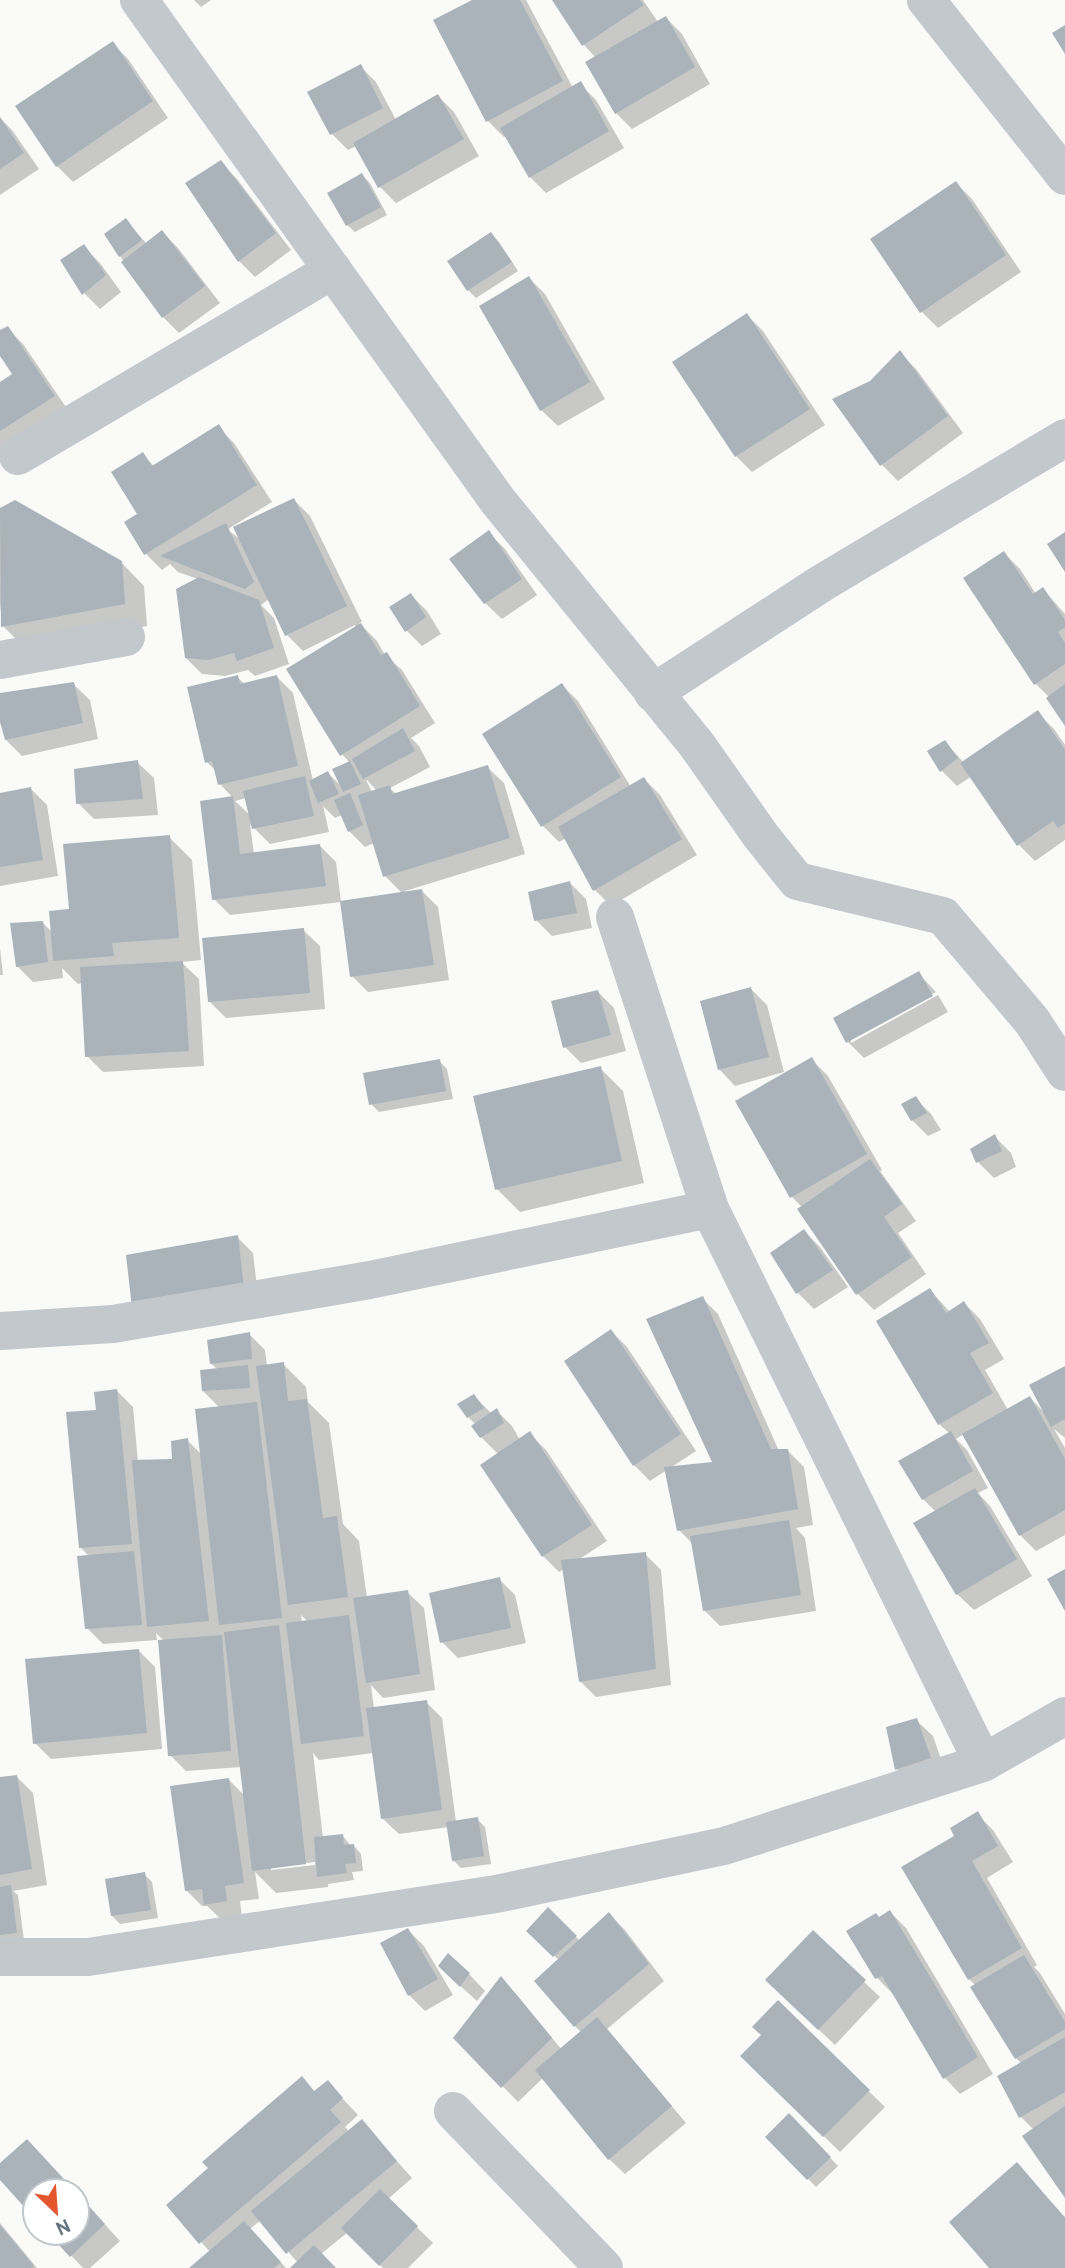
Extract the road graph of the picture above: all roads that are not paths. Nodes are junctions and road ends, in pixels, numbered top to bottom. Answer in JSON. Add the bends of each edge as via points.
{"nodes":[{"id":1,"x":139,"y":0,"type":"edge"},
{"id":2,"x":926,"y":0,"type":"edge"},
{"id":3,"x":1065,"y":176,"type":"edge"},
{"id":4,"x":333,"y":270,"type":"junction"},
{"id":5,"x":1065,"y":438,"type":"edge"},
{"id":6,"x":18,"y":456,"type":"dead end"},
{"id":7,"x":126,"y":637,"type":"dead end"},
{"id":8,"x":0,"y":660,"type":"edge"},
{"id":9,"x":653,"y":693,"type":"junction"},
{"id":10,"x":615,"y":917,"type":"dead end"},
{"id":11,"x":1065,"y":1073,"type":"edge"},
{"id":12,"x":710,"y":1209,"type":"junction"},
{"id":13,"x":0,"y":1331,"type":"edge"},
{"id":14,"x":1065,"y":1716,"type":"edge"},
{"id":15,"x":983,"y":1763,"type":"junction"},
{"id":16,"x":0,"y":1958,"type":"edge"},
{"id":17,"x":453,"y":2111,"type":"dead end"},
{"id":18,"x":604,"y":2268,"type":"edge"}],
"edges":[{"from":1,"to":4,"type":"street"},
{"from":2,"to":3,"type":"street"},
{"from":4,"to":6,"type":"street"},
{"from":4,"to":9,"type":"street","via":[[498,500]]},
{"from":5,"to":9,"type":"street","via":[[822,583]]},
{"from":7,"to":8,"type":"street"},
{"from":9,"to":11,"type":"street","via":[[797,881],[943,916],[1032,1021]]},
{"from":10,"to":12,"type":"street"},
{"from":12,"to":13,"type":"street","via":[[370,1280],[113,1324]]},
{"from":12,"to":15,"type":"street"},
{"from":14,"to":15,"type":"street"},
{"from":15,"to":16,"type":"street","via":[[724,1846],[496,1894],[88,1957]]},
{"from":17,"to":18,"type":"street"}]}
